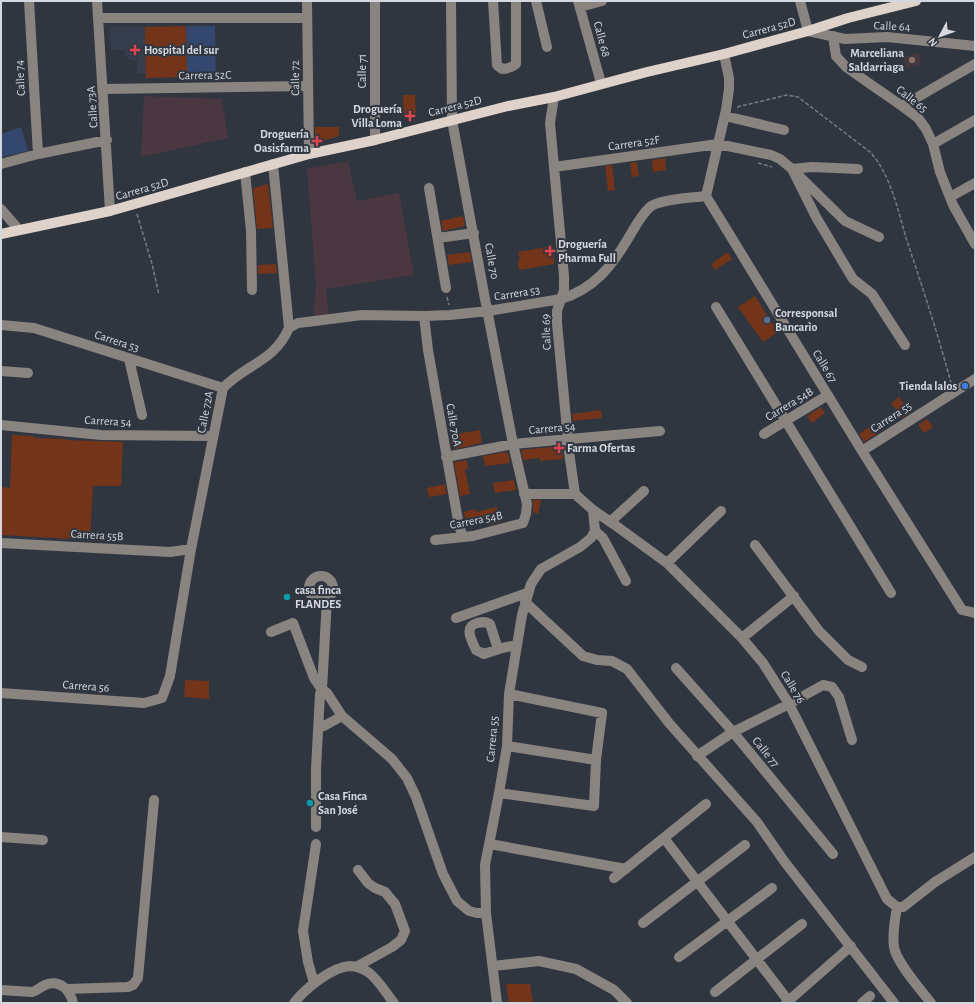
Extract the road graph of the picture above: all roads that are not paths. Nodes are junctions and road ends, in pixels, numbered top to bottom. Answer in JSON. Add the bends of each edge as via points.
{"nodes":[{"id":1,"x":29,"y":1,"type":"edge"},
{"id":2,"x":98,"y":1,"type":"edge"},
{"id":3,"x":306,"y":1,"type":"edge"},
{"id":4,"x":375,"y":1,"type":"edge"},
{"id":5,"x":451,"y":1,"type":"edge"},
{"id":6,"x":493,"y":1,"type":"edge"},
{"id":7,"x":516,"y":1,"type":"edge"},
{"id":8,"x":536,"y":1,"type":"edge"},
{"id":9,"x":602,"y":1,"type":"edge"},
{"id":10,"x":800,"y":1,"type":"edge"},
{"id":11,"x":916,"y":1,"type":"edge"},
{"id":12,"x":579,"y":4,"type":"edge"},
{"id":13,"x":98,"y":18,"type":"junction"},
{"id":14,"x":307,"y":18,"type":"junction"},
{"id":15,"x":808,"y":31,"type":"junction"},
{"id":16,"x":832,"y":36,"type":"junction"},
{"id":17,"x":975,"y":46,"type":"edge"},
{"id":18,"x":547,"y":47,"type":"dead end"},
{"id":19,"x":724,"y":54,"type":"junction"},
{"id":20,"x":975,"y":64,"type":"edge"},
{"id":21,"x":601,"y":84,"type":"junction"},
{"id":22,"x":308,"y":86,"type":"junction"},
{"id":23,"x":104,"y":89,"type":"junction"},
{"id":24,"x":554,"y":97,"type":"junction"},
{"id":25,"x":902,"y":106,"type":"junction"},
{"id":26,"x":725,"y":113,"type":"junction"},
{"id":27,"x":452,"y":120,"type":"junction"},
{"id":28,"x":975,"y":120,"type":"edge"},
{"id":29,"x":784,"y":130,"type":"dead end"},
{"id":30,"x":107,"y":140,"type":"junction"},
{"id":31,"x":375,"y":140,"type":"junction"},
{"id":32,"x":718,"y":144,"type":"junction"},
{"id":33,"x":933,"y":144,"type":"junction"},
{"id":34,"x":38,"y":154,"type":"junction"},
{"id":35,"x":309,"y":154,"type":"junction"},
{"id":36,"x":1,"y":164,"type":"edge"},
{"id":37,"x":273,"y":164,"type":"junction"},
{"id":38,"x":554,"y":167,"type":"junction"},
{"id":39,"x":792,"y":168,"type":"junction"},
{"id":40,"x":858,"y":169,"type":"dead end"},
{"id":41,"x":245,"y":172,"type":"junction"},
{"id":42,"x":975,"y":184,"type":"edge"},
{"id":43,"x":429,"y":188,"type":"dead end"},
{"id":44,"x":706,"y":196,"type":"junction"},
{"id":45,"x":950,"y":197,"type":"junction"},
{"id":46,"x":1,"y":209,"type":"edge"},
{"id":47,"x":110,"y":211,"type":"junction"},
{"id":48,"x":18,"y":230,"type":"junction"},
{"id":49,"x":474,"y":233,"type":"junction"},
{"id":50,"x":1,"y":234,"type":"edge"},
{"id":51,"x":879,"y":237,"type":"dead end"},
{"id":52,"x":438,"y":238,"type":"junction"},
{"id":53,"x":975,"y":244,"type":"edge"},
{"id":54,"x":446,"y":288,"type":"road end"},
{"id":55,"x":252,"y":290,"type":"dead end"},
{"id":56,"x":561,"y":300,"type":"junction"},
{"id":57,"x":716,"y":307,"type":"dead end"},
{"id":58,"x":488,"y":311,"type":"junction"},
{"id":59,"x":424,"y":316,"type":"junction"},
{"id":60,"x":1,"y":326,"type":"edge"},
{"id":61,"x":289,"y":328,"type":"junction"},
{"id":62,"x":905,"y":345,"type":"dead end"},
{"id":63,"x":129,"y":358,"type":"junction"},
{"id":64,"x":1,"y":370,"type":"edge"},
{"id":65,"x":28,"y":373,"type":"dead end"},
{"id":66,"x":975,"y":379,"type":"edge"},
{"id":67,"x":223,"y":388,"type":"junction"},
{"id":68,"x":828,"y":395,"type":"junction"},
{"id":69,"x":142,"y":415,"type":"dead end"},
{"id":70,"x":786,"y":421,"type":"junction"},
{"id":71,"x":1,"y":425,"type":"edge"},
{"id":72,"x":660,"y":431,"type":"dead end"},
{"id":73,"x":764,"y":434,"type":"dead end"},
{"id":74,"x":213,"y":436,"type":"junction"},
{"id":75,"x":568,"y":440,"type":"junction"},
{"id":76,"x":513,"y":444,"type":"junction"},
{"id":77,"x":862,"y":452,"type":"junction"},
{"id":78,"x":446,"y":457,"type":"junction"},
{"id":79,"x":644,"y":491,"type":"dead end"},
{"id":80,"x":524,"y":494,"type":"junction"},
{"id":81,"x":575,"y":494,"type":"junction"},
{"id":82,"x":593,"y":510,"type":"junction"},
{"id":83,"x":722,"y":511,"type":"dead end"},
{"id":84,"x":610,"y":522,"type":"junction"},
{"id":85,"x":523,"y":523,"type":"joint"},
{"id":86,"x":595,"y":531,"type":"junction"},
{"id":87,"x":463,"y":537,"type":"junction"},
{"id":88,"x":435,"y":540,"type":"dead end"},
{"id":89,"x":1,"y":543,"type":"edge"},
{"id":90,"x":755,"y":545,"type":"dead end"},
{"id":91,"x":191,"y":549,"type":"junction"},
{"id":92,"x":667,"y":563,"type":"junction"},
{"id":93,"x":626,"y":581,"type":"dead end"},
{"id":94,"x":891,"y":593,"type":"dead end"},
{"id":95,"x":794,"y":596,"type":"junction"},
{"id":96,"x":526,"y":597,"type":"junction"},
{"id":97,"x":327,"y":599,"type":"junction"},
{"id":98,"x":315,"y":600,"type":"junction"},
{"id":99,"x":975,"y":614,"type":"edge"},
{"id":100,"x":456,"y":618,"type":"dead end"},
{"id":101,"x":324,"y":626,"type":"junction"},
{"id":102,"x":271,"y":632,"type":"dead end"},
{"id":103,"x":742,"y":638,"type":"junction"},
{"id":104,"x":517,"y":645,"type":"junction"},
{"id":105,"x":498,"y":649,"type":"dead end"},
{"id":106,"x":862,"y":667,"type":"dead end"},
{"id":107,"x":676,"y":668,"type":"dead end"},
{"id":108,"x":322,"y":689,"type":"junction"},
{"id":109,"x":165,"y":692,"type":"joint"},
{"id":110,"x":1,"y":693,"type":"edge"},
{"id":111,"x":509,"y":694,"type":"junction"},
{"id":112,"x":789,"y":704,"type":"junction"},
{"id":113,"x":342,"y":716,"type":"junction"},
{"id":114,"x":318,"y":727,"type":"junction"},
{"id":115,"x":733,"y":732,"type":"junction"},
{"id":116,"x":852,"y":740,"type":"dead end"},
{"id":117,"x":507,"y":746,"type":"junction"},
{"id":118,"x":697,"y":756,"type":"junction"},
{"id":119,"x":596,"y":760,"type":"junction"},
{"id":120,"x":499,"y":793,"type":"junction"},
{"id":121,"x":154,"y":800,"type":"dead end"},
{"id":122,"x":706,"y":804,"type":"dead end"},
{"id":123,"x":316,"y":827,"type":"dead end"},
{"id":124,"x":1,"y":837,"type":"edge"},
{"id":125,"x":664,"y":838,"type":"junction"},
{"id":126,"x":43,"y":840,"type":"dead end"},
{"id":127,"x":316,"y":844,"type":"dead end"},
{"id":128,"x":490,"y":844,"type":"junction"},
{"id":129,"x":745,"y":845,"type":"dead end"},
{"id":130,"x":834,"y":854,"type":"dead end"},
{"id":131,"x":975,"y":857,"type":"edge"},
{"id":132,"x":626,"y":869,"type":"junction"},
{"id":133,"x":358,"y":870,"type":"dead end"},
{"id":134,"x":614,"y":878,"type":"dead end"},
{"id":135,"x":698,"y":882,"type":"junction"},
{"id":136,"x":772,"y":888,"type":"dead end"},
{"id":137,"x":897,"y":907,"type":"junction"},
{"id":138,"x":486,"y":913,"type":"junction"},
{"id":139,"x":728,"y":921,"type":"junction"},
{"id":140,"x":644,"y":923,"type":"dead end"},
{"id":141,"x":802,"y":924,"type":"dead end"},
{"id":142,"x":851,"y":946,"type":"junction"},
{"id":143,"x":679,"y":957,"type":"dead end"},
{"id":144,"x":757,"y":959,"type":"junction"},
{"id":145,"x":493,"y":966,"type":"junction"},
{"id":146,"x":356,"y":967,"type":"junction"},
{"id":147,"x":314,"y":983,"type":"junction"},
{"id":148,"x":67,"y":989,"type":"junction"},
{"id":149,"x":1,"y":990,"type":"edge"},
{"id":150,"x":715,"y":992,"type":"dead end"},
{"id":151,"x":870,"y":996,"type":"dead end"},
{"id":152,"x":788,"y":1002,"type":"edge"},
{"id":153,"x":73,"y":1003,"type":"edge"},
{"id":154,"x":294,"y":1003,"type":"edge"},
{"id":155,"x":394,"y":1003,"type":"edge"},
{"id":156,"x":497,"y":1003,"type":"edge"},
{"id":157,"x":627,"y":1003,"type":"edge"},
{"id":158,"x":862,"y":1003,"type":"edge"},
{"id":159,"x":894,"y":1003,"type":"edge"},
{"id":160,"x":931,"y":1003,"type":"edge"}],
"edges":[{"from":1,"to":34,"type":"street","name":"Calle 74"},
{"from":2,"to":13,"type":"street","name":"Calle 73A"},
{"from":3,"to":14,"type":"street","name":"Calle 72"},
{"from":4,"to":31,"type":"street","name":"Calle 71"},
{"from":5,"to":27,"type":"street","name":"Calle 70"},
{"from":6,"to":7,"type":"street","via":[[497,64],[502,69],[507,69],[516,64]]},
{"from":8,"to":18,"type":"street"},
{"from":9,"to":12,"type":"street"},
{"from":10,"to":15,"type":"street"},
{"from":11,"to":15,"type":"main road","name":"Carrera 52D"},
{"from":12,"to":21,"type":"street","name":"Calle 68"},
{"from":13,"to":14,"type":"street"},
{"from":13,"to":23,"type":"street","name":"Calle 73A"},
{"from":14,"to":22,"type":"street","name":"Calle 72"},
{"from":15,"to":16,"type":"street","name":"Calle 64"},
{"from":15,"to":19,"type":"main road","name":"Carrera 52D"},
{"from":16,"to":17,"type":"street","name":"Calle 64","via":[[845,39],[887,36]]},
{"from":16,"to":25,"type":"street","name":"Calle 65","via":[[836,56],[846,66]]},
{"from":19,"to":21,"type":"main road","name":"Carrera 52D"},
{"from":19,"to":26,"type":"street","via":[[729,78]]},
{"from":20,"to":25,"type":"street"},
{"from":21,"to":24,"type":"main road","name":"Carrera 52D"},
{"from":22,"to":23,"type":"street","name":"Carrera 52C"},
{"from":22,"to":35,"type":"street","name":"Calle 72"},
{"from":23,"to":30,"type":"street","name":"Calle 73A"},
{"from":24,"to":27,"type":"main road","name":"Carrera 52D"},
{"from":24,"to":38,"type":"street","name":"Calle 69","via":[[550,123]]},
{"from":25,"to":33,"type":"street","name":"Calle 65","via":[[918,118]]},
{"from":26,"to":29,"type":"street"},
{"from":26,"to":32,"type":"street"},
{"from":27,"to":31,"type":"main road","name":"Carrera 52D"},
{"from":27,"to":49,"type":"street","name":"Calle 70"},
{"from":28,"to":33,"type":"street"},
{"from":30,"to":34,"type":"street"},
{"from":30,"to":47,"type":"street","name":"Calle 73A"},
{"from":31,"to":35,"type":"main road","name":"Carrera 52D"},
{"from":32,"to":38,"type":"street","name":"Carrera 52F"},
{"from":32,"to":39,"type":"street","name":"Carrera 52F","via":[[771,155]]},
{"from":32,"to":44,"type":"street"},
{"from":33,"to":45,"type":"street","name":"Calle 65"},
{"from":34,"to":36,"type":"street"},
{"from":35,"to":37,"type":"main road","name":"Carrera 52D"},
{"from":37,"to":41,"type":"main road","name":"Carrera 52D"},
{"from":37,"to":61,"type":"street"},
{"from":38,"to":56,"type":"street","name":"Calle 69","via":[[564,276]]},
{"from":39,"to":40,"type":"street"},
{"from":39,"to":51,"type":"street","name":"Carrera 52F","via":[[845,221]]},
{"from":39,"to":62,"type":"street","via":[[816,217],[853,279],[872,294]]},
{"from":41,"to":47,"type":"main road","name":"Carrera 52D"},
{"from":41,"to":55,"type":"street","via":[[251,231]]},
{"from":42,"to":45,"type":"street"},
{"from":43,"to":52,"type":"street"},
{"from":44,"to":56,"type":"street","name":"Carrera 53","via":[[664,201],[650,207],[617,258],[595,281]]},
{"from":44,"to":68,"type":"street","name":"Calle 67"},
{"from":45,"to":53,"type":"street","name":"Calle 65"},
{"from":46,"to":48,"type":"street"},
{"from":47,"to":48,"type":"main road","name":"Carrera 52D"},
{"from":48,"to":50,"type":"main road","name":"Carrera 52D"},
{"from":49,"to":52,"type":"street"},
{"from":49,"to":58,"type":"street","name":"Calle 70"},
{"from":52,"to":54,"type":"street"},
{"from":56,"to":58,"type":"street","name":"Carrera 53"},
{"from":56,"to":75,"type":"street","name":"Calle 69","via":[[557,311],[557,323]]},
{"from":57,"to":70,"type":"street"},
{"from":58,"to":59,"type":"street","name":"Carrera 53"},
{"from":58,"to":76,"type":"street","name":"Calle 70"},
{"from":59,"to":61,"type":"street","name":"Carrera 53","via":[[362,315],[298,323]]},
{"from":59,"to":78,"type":"street","name":"Calle 70A"},
{"from":60,"to":63,"type":"street","name":"Carrera 53","via":[[34,328]]},
{"from":61,"to":67,"type":"street","name":"Calle 72A","via":[[279,346]]},
{"from":63,"to":67,"type":"street","name":"Carrera 53"},
{"from":63,"to":69,"type":"street"},
{"from":64,"to":65,"type":"street"},
{"from":66,"to":77,"type":"street","name":"Carrera 55"},
{"from":67,"to":74,"type":"street","name":"Calle 72A"},
{"from":68,"to":70,"type":"street","name":"Carrera 54B"},
{"from":68,"to":77,"type":"street","name":"Calle 67"},
{"from":70,"to":73,"type":"street","name":"Carrera 54B"},
{"from":70,"to":94,"type":"street"},
{"from":71,"to":74,"type":"street","name":"Carrera 54","via":[[101,435]]},
{"from":72,"to":75,"type":"street","name":"Carrera 54"},
{"from":74,"to":91,"type":"street","name":"Calle 72A"},
{"from":75,"to":76,"type":"street","name":"Carrera 54"},
{"from":75,"to":81,"type":"street","name":"Calle 69"},
{"from":76,"to":78,"type":"street","name":"Carrera 54"},
{"from":76,"to":80,"type":"street","name":"Calle 70"},
{"from":77,"to":99,"type":"street","name":"Calle 67","via":[[962,610]]},
{"from":78,"to":87,"type":"street","name":"Calle 70A"},
{"from":79,"to":84,"type":"street"},
{"from":80,"to":81,"type":"street"},
{"from":80,"to":85,"type":"street","name":"Calle 70","via":[[527,504]]},
{"from":81,"to":82,"type":"street","name":"Calle 76"},
{"from":82,"to":84,"type":"street","name":"Calle 76"},
{"from":82,"to":86,"type":"street"},
{"from":83,"to":92,"type":"street"},
{"from":84,"to":92,"type":"street","name":"Calle 76"},
{"from":85,"to":87,"type":"street","name":"Carrera 54B"},
{"from":86,"to":93,"type":"street","via":[[603,538]]},
{"from":86,"to":96,"type":"street","name":"Carrera 55","via":[[580,547],[541,569]]},
{"from":87,"to":88,"type":"street","name":"Carrera 54B"},
{"from":89,"to":91,"type":"street","name":"Carrera 55B","via":[[170,552]]},
{"from":90,"to":95,"type":"street"},
{"from":91,"to":109,"type":"street","name":"Calle 72A","via":[[170,676]]},
{"from":92,"to":103,"type":"street","name":"Calle 76"},
{"from":95,"to":103,"type":"street"},
{"from":95,"to":106,"type":"street","via":[[830,643],[848,660]]},
{"from":96,"to":100,"type":"street"},
{"from":96,"to":104,"type":"street","name":"Carrera 55"},
{"from":96,"to":118,"type":"street","via":[[583,656],[612,661],[627,669]]},
{"from":97,"to":98,"type":"street"},
{"from":97,"to":98,"type":"street","via":[[332,593],[333,585],[328,578],[320,576],[309,584],[309,593]]},
{"from":97,"to":101,"type":"street"},
{"from":98,"to":101,"type":"street"},
{"from":101,"to":108,"type":"street"},
{"from":102,"to":108,"type":"street","via":[[297,622],[314,678]]},
{"from":103,"to":112,"type":"street","name":"Calle 76","via":[[764,663]]},
{"from":104,"to":105,"type":"street"},
{"from":104,"to":111,"type":"street","name":"Carrera 55"},
{"from":107,"to":115,"type":"street","name":"Calle 77"},
{"from":108,"to":113,"type":"street"},
{"from":108,"to":114,"type":"street"},
{"from":109,"to":110,"type":"street","name":"Carrera 56","via":[[162,698],[144,703]]},
{"from":111,"to":117,"type":"street","name":"Carrera 55"},
{"from":111,"to":119,"type":"street","via":[[602,713]]},
{"from":112,"to":115,"type":"street"},
{"from":112,"to":116,"type":"street","via":[[823,685],[832,687],[839,697]]},
{"from":112,"to":137,"type":"street","name":"Calle 76","via":[[887,899]]},
{"from":113,"to":114,"type":"street"},
{"from":113,"to":138,"type":"street","via":[[392,759],[407,778],[443,874],[457,901],[469,911]]},
{"from":114,"to":123,"type":"street"},
{"from":115,"to":118,"type":"street"},
{"from":115,"to":130,"type":"street","name":"Calle 77"},
{"from":117,"to":119,"type":"street"},
{"from":117,"to":120,"type":"street","name":"Carrera 55"},
{"from":118,"to":142,"type":"street","via":[[757,822],[784,861]]},
{"from":119,"to":120,"type":"street","via":[[594,806]]},
{"from":120,"to":128,"type":"street","name":"Carrera 55"},
{"from":121,"to":148,"type":"street","via":[[138,978],[128,987]]},
{"from":122,"to":125,"type":"street"},
{"from":124,"to":126,"type":"street"},
{"from":125,"to":132,"type":"street"},
{"from":125,"to":135,"type":"street"},
{"from":127,"to":147,"type":"street","via":[[303,931]]},
{"from":128,"to":132,"type":"street"},
{"from":128,"to":138,"type":"street","name":"Carrera 55","via":[[485,865]]},
{"from":129,"to":135,"type":"street"},
{"from":131,"to":137,"type":"street","via":[[935,882],[904,908]]},
{"from":132,"to":134,"type":"street"},
{"from":133,"to":146,"type":"street","via":[[368,883],[385,892],[395,904],[404,931],[401,940],[392,947]]},
{"from":135,"to":139,"type":"street"},
{"from":135,"to":140,"type":"street"},
{"from":136,"to":139,"type":"street"},
{"from":137,"to":160,"type":"street","via":[[893,929],[894,948],[901,963]]},
{"from":138,"to":145,"type":"street","name":"Carrera 55"},
{"from":139,"to":143,"type":"street"},
{"from":139,"to":144,"type":"street"},
{"from":141,"to":144,"type":"street"},
{"from":142,"to":152,"type":"street"},
{"from":142,"to":159,"type":"street"},
{"from":144,"to":150,"type":"street"},
{"from":144,"to":152,"type":"street"},
{"from":145,"to":156,"type":"street","name":"Carrera 55"},
{"from":145,"to":157,"type":"street","via":[[539,961],[576,968],[614,990]]},
{"from":146,"to":147,"type":"street","via":[[340,969]]},
{"from":146,"to":155,"type":"street","via":[[373,976]]},
{"from":147,"to":154,"type":"street"},
{"from":148,"to":149,"type":"street","via":[[55,984],[46,985],[32,992]]},
{"from":148,"to":153,"type":"street"},
{"from":151,"to":158,"type":"street"}]}
